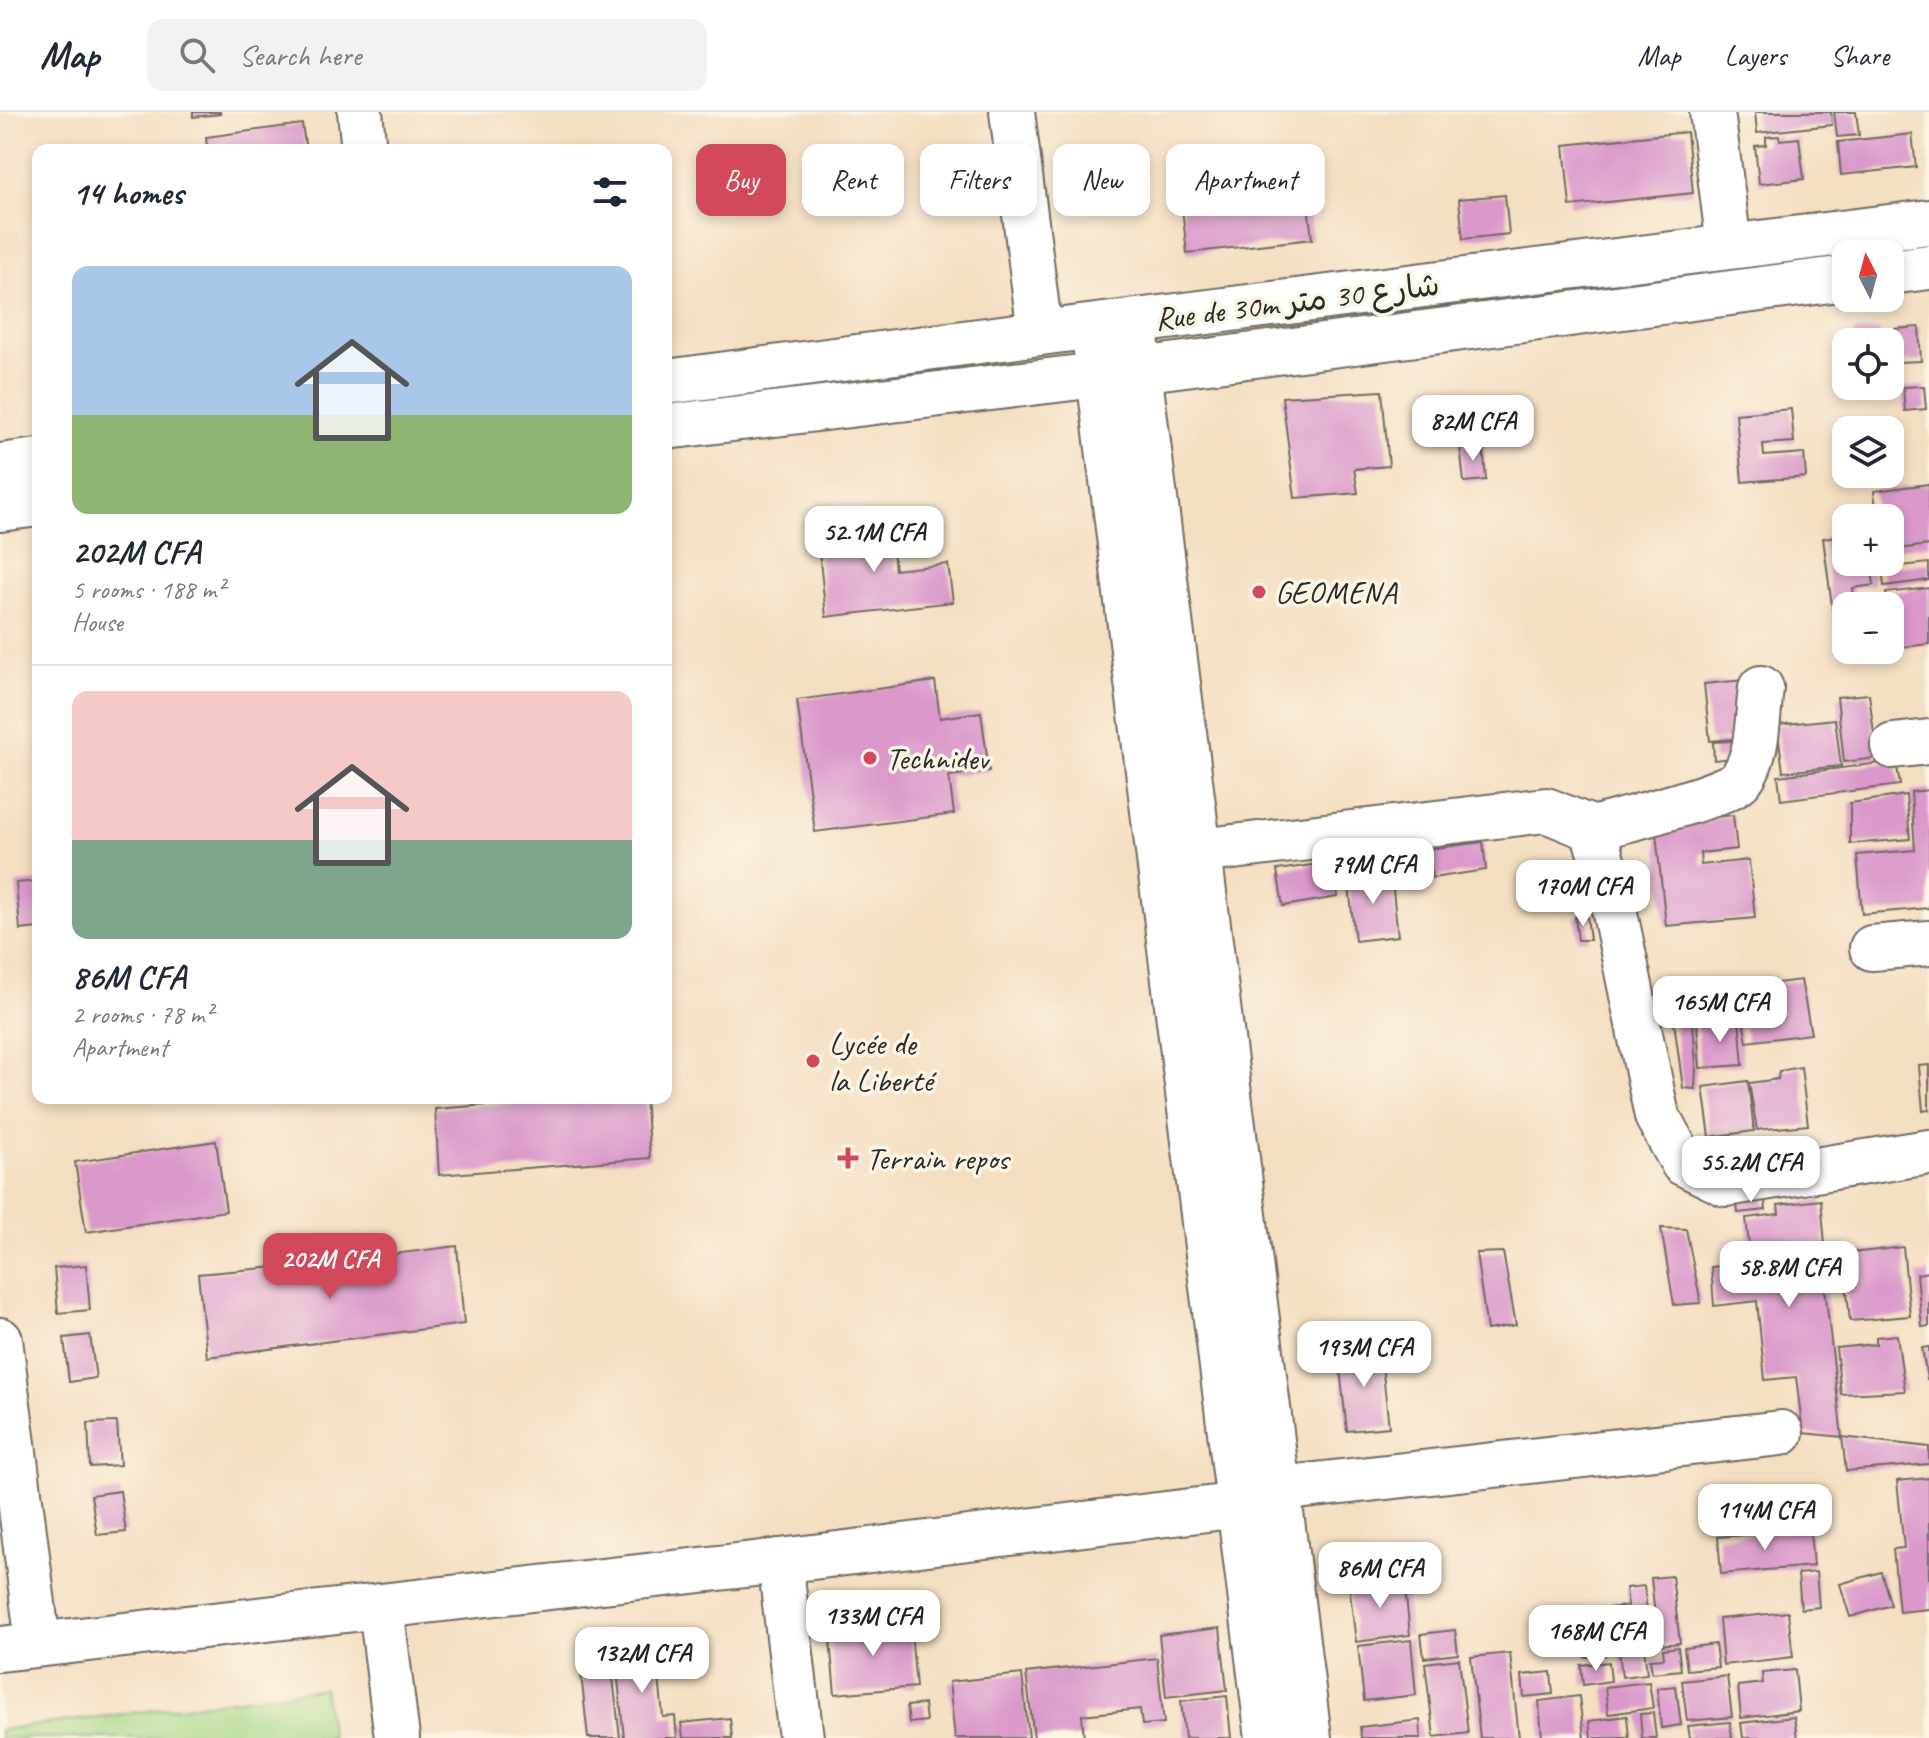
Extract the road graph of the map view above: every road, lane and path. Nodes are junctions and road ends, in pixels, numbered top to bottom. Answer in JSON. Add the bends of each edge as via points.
{"nodes":[{"id":1,"x":360,"y":112,"type":"edge"},
{"id":2,"x":1012,"y":112,"type":"edge"},
{"id":3,"x":1712,"y":112,"type":"edge"},
{"id":4,"x":363,"y":144,"type":"edge"},
{"id":5,"x":1929,"y":222,"type":"edge"},
{"id":6,"x":1729,"y":246,"type":"junction"},
{"id":7,"x":1929,"y":267,"type":"edge"},
{"id":8,"x":1904,"y":270,"type":"edge"},
{"id":9,"x":1832,"y":280,"type":"edge"},
{"id":10,"x":1114,"y":325,"type":"junction"},
{"id":11,"x":1040,"y":333,"type":"junction"},
{"id":12,"x":1118,"y":372,"type":"junction"},
{"id":13,"x":672,"y":381,"type":"edge"},
{"id":14,"x":672,"y":426,"type":"edge"},
{"id":15,"x":32,"y":462,"type":"edge"},
{"id":16,"x":0,"y":466,"type":"edge"},
{"id":17,"x":32,"y":505,"type":"edge"},
{"id":18,"x":0,"y":509,"type":"edge"},
{"id":19,"x":1761,"y":688,"type":"dead end"},
{"id":20,"x":1593,"y":829,"type":"junction"},
{"id":21,"x":1199,"y":851,"type":"junction"},
{"id":22,"x":1929,"y":943,"type":"edge"},
{"id":23,"x":1872,"y":948,"type":"dead end"},
{"id":24,"x":1929,"y":1152,"type":"edge"},
{"id":25,"x":0,"y":1340,"type":"edge"},
{"id":26,"x":1781,"y":1433,"type":"dead end"},
{"id":27,"x":1259,"y":1497,"type":"junction"},
{"id":28,"x":780,"y":1561,"type":"junction"},
{"id":29,"x":381,"y":1607,"type":"junction"},
{"id":30,"x":19,"y":1646,"type":"edge"},
{"id":31,"x":397,"y":1738,"type":"edge"},
{"id":32,"x":801,"y":1738,"type":"edge"},
{"id":33,"x":1268,"y":1738,"type":"edge"},
{"id":34,"x":1309,"y":1738,"type":"edge"}],
"edges":[{"from":1,"to":4,"type":"street"},
{"from":2,"to":11,"type":"street"},
{"from":3,"to":6,"type":"street"},
{"from":5,"to":6,"type":"street","name":"Rue de 30m شارع 30 متر"},
{"from":6,"to":10,"type":"street","name":"Rue de 30m شارع 30 متر"},
{"from":7,"to":8,"type":"street"},
{"from":9,"to":12,"type":"street","name":"Rue de 30m شارع 30 متر"},
{"from":10,"to":11,"type":"street","name":"Rue de 30m شارع 30 متر"},
{"from":10,"to":12,"type":"street"},
{"from":11,"to":13,"type":"street","name":"Rue de 30m شارع 30 متر"},
{"from":12,"to":14,"type":"street","name":"Rue de 30m شارع 30 متر"},
{"from":12,"to":21,"type":"street"},
{"from":12,"to":27,"type":"street"},
{"from":15,"to":16,"type":"street"},
{"from":17,"to":18,"type":"street"},
{"from":19,"to":20,"type":"street","via":[[1752,758],[1739,782]]},
{"from":20,"to":21,"type":"street","via":[[1546,810]]},
{"from":20,"to":24,"type":"street","via":[[1657,1116],[1683,1163],[1726,1184]]},
{"from":21,"to":27,"type":"street"},
{"from":22,"to":23,"type":"street"},
{"from":25,"to":30,"type":"street"},
{"from":26,"to":27,"type":"street"},
{"from":27,"to":28,"type":"street"},
{"from":27,"to":33,"type":"street"},
{"from":27,"to":34,"type":"street"},
{"from":28,"to":29,"type":"street"},
{"from":28,"to":32,"type":"street"},
{"from":29,"to":30,"type":"street"},
{"from":29,"to":31,"type":"street"}]}
